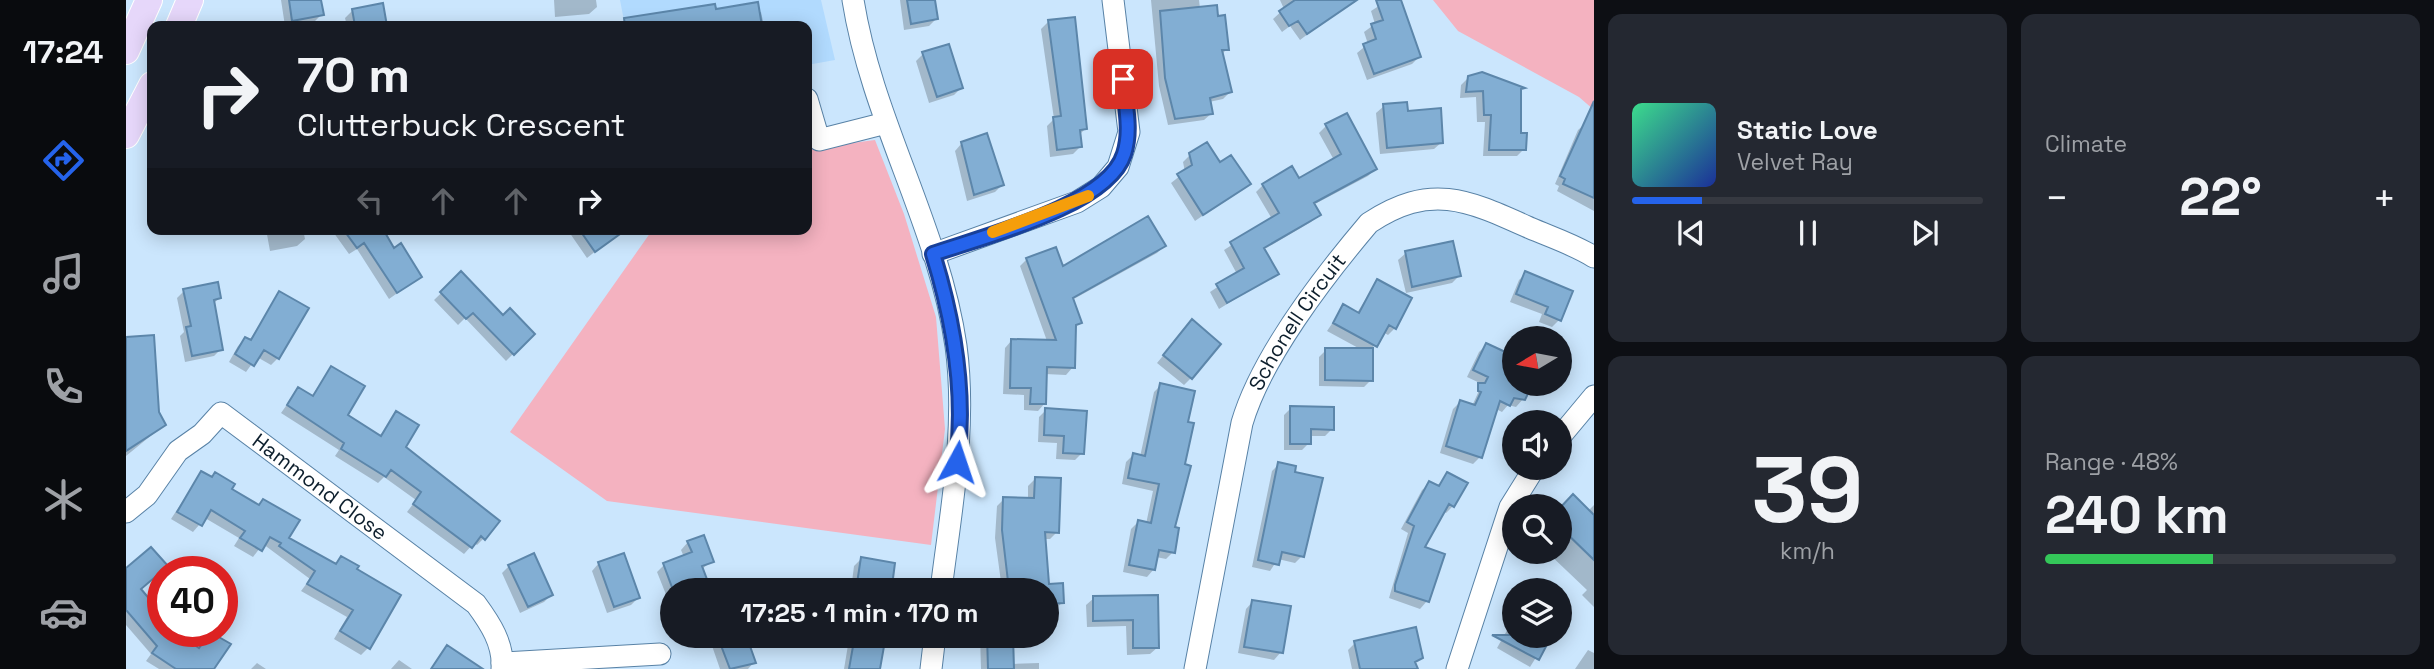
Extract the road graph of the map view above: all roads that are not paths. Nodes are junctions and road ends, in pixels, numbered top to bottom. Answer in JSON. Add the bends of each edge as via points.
{"nodes":[{"id":1,"x":149,"y":0,"type":"edge"},
{"id":2,"x":190,"y":0,"type":"edge"},
{"id":3,"x":853,"y":0,"type":"edge"},
{"id":4,"x":1114,"y":0,"type":"edge"},
{"id":5,"x":181,"y":21,"type":"edge"},
{"id":6,"x":126,"y":51,"type":"edge"},
{"id":7,"x":147,"y":95,"type":"edge"},
{"id":8,"x":812,"y":116,"type":"edge"},
{"id":9,"x":886,"y":123,"type":"junction"},
{"id":10,"x":126,"y":135,"type":"edge"},
{"id":11,"x":933,"y":254,"type":"junction"},
{"id":12,"x":1594,"y":257,"type":"edge"},
{"id":13,"x":1594,"y":396,"type":"edge"},
{"id":14,"x":1572,"y":422,"type":"edge"},
{"id":15,"x":1527,"y":480,"type":"edge"},
{"id":16,"x":126,"y":512,"type":"edge"},
{"id":17,"x":943,"y":578,"type":"edge"},
{"id":18,"x":933,"y":648,"type":"edge"},
{"id":19,"x":660,"y":654,"type":"dead end"},
{"id":20,"x":502,"y":666,"type":"edge"},
{"id":21,"x":931,"y":669,"type":"edge"},
{"id":22,"x":1195,"y":669,"type":"edge"},
{"id":23,"x":1457,"y":669,"type":"edge"}],
"edges":[{"from":1,"to":6,"type":"main road"},
{"from":2,"to":5,"type":"main road"},
{"from":3,"to":9,"type":"street"},
{"from":4,"to":11,"type":"street","via":[[1129,132],[1118,167],[1101,187],[1077,202]]},
{"from":7,"to":10,"type":"main road"},
{"from":8,"to":9,"type":"street","via":[[819,140]]},
{"from":9,"to":11,"type":"street"},
{"from":11,"to":17,"type":"street","via":[[956,346],[961,408]]},
{"from":12,"to":22,"type":"street","name":"Schonell Circuit","via":[[1472,202],[1446,197],[1405,204],[1369,223],[1267,362],[1251,391]]},
{"from":13,"to":14,"type":"street"},
{"from":15,"to":23,"type":"street","via":[[1510,507]]},
{"from":16,"to":20,"type":"street","name":"Hammond Close","via":[[147,495],[178,451],[221,413],[476,604],[492,625]]},
{"from":18,"to":21,"type":"street"},
{"from":19,"to":20,"type":"street","name":"Hammond Close"}]}
